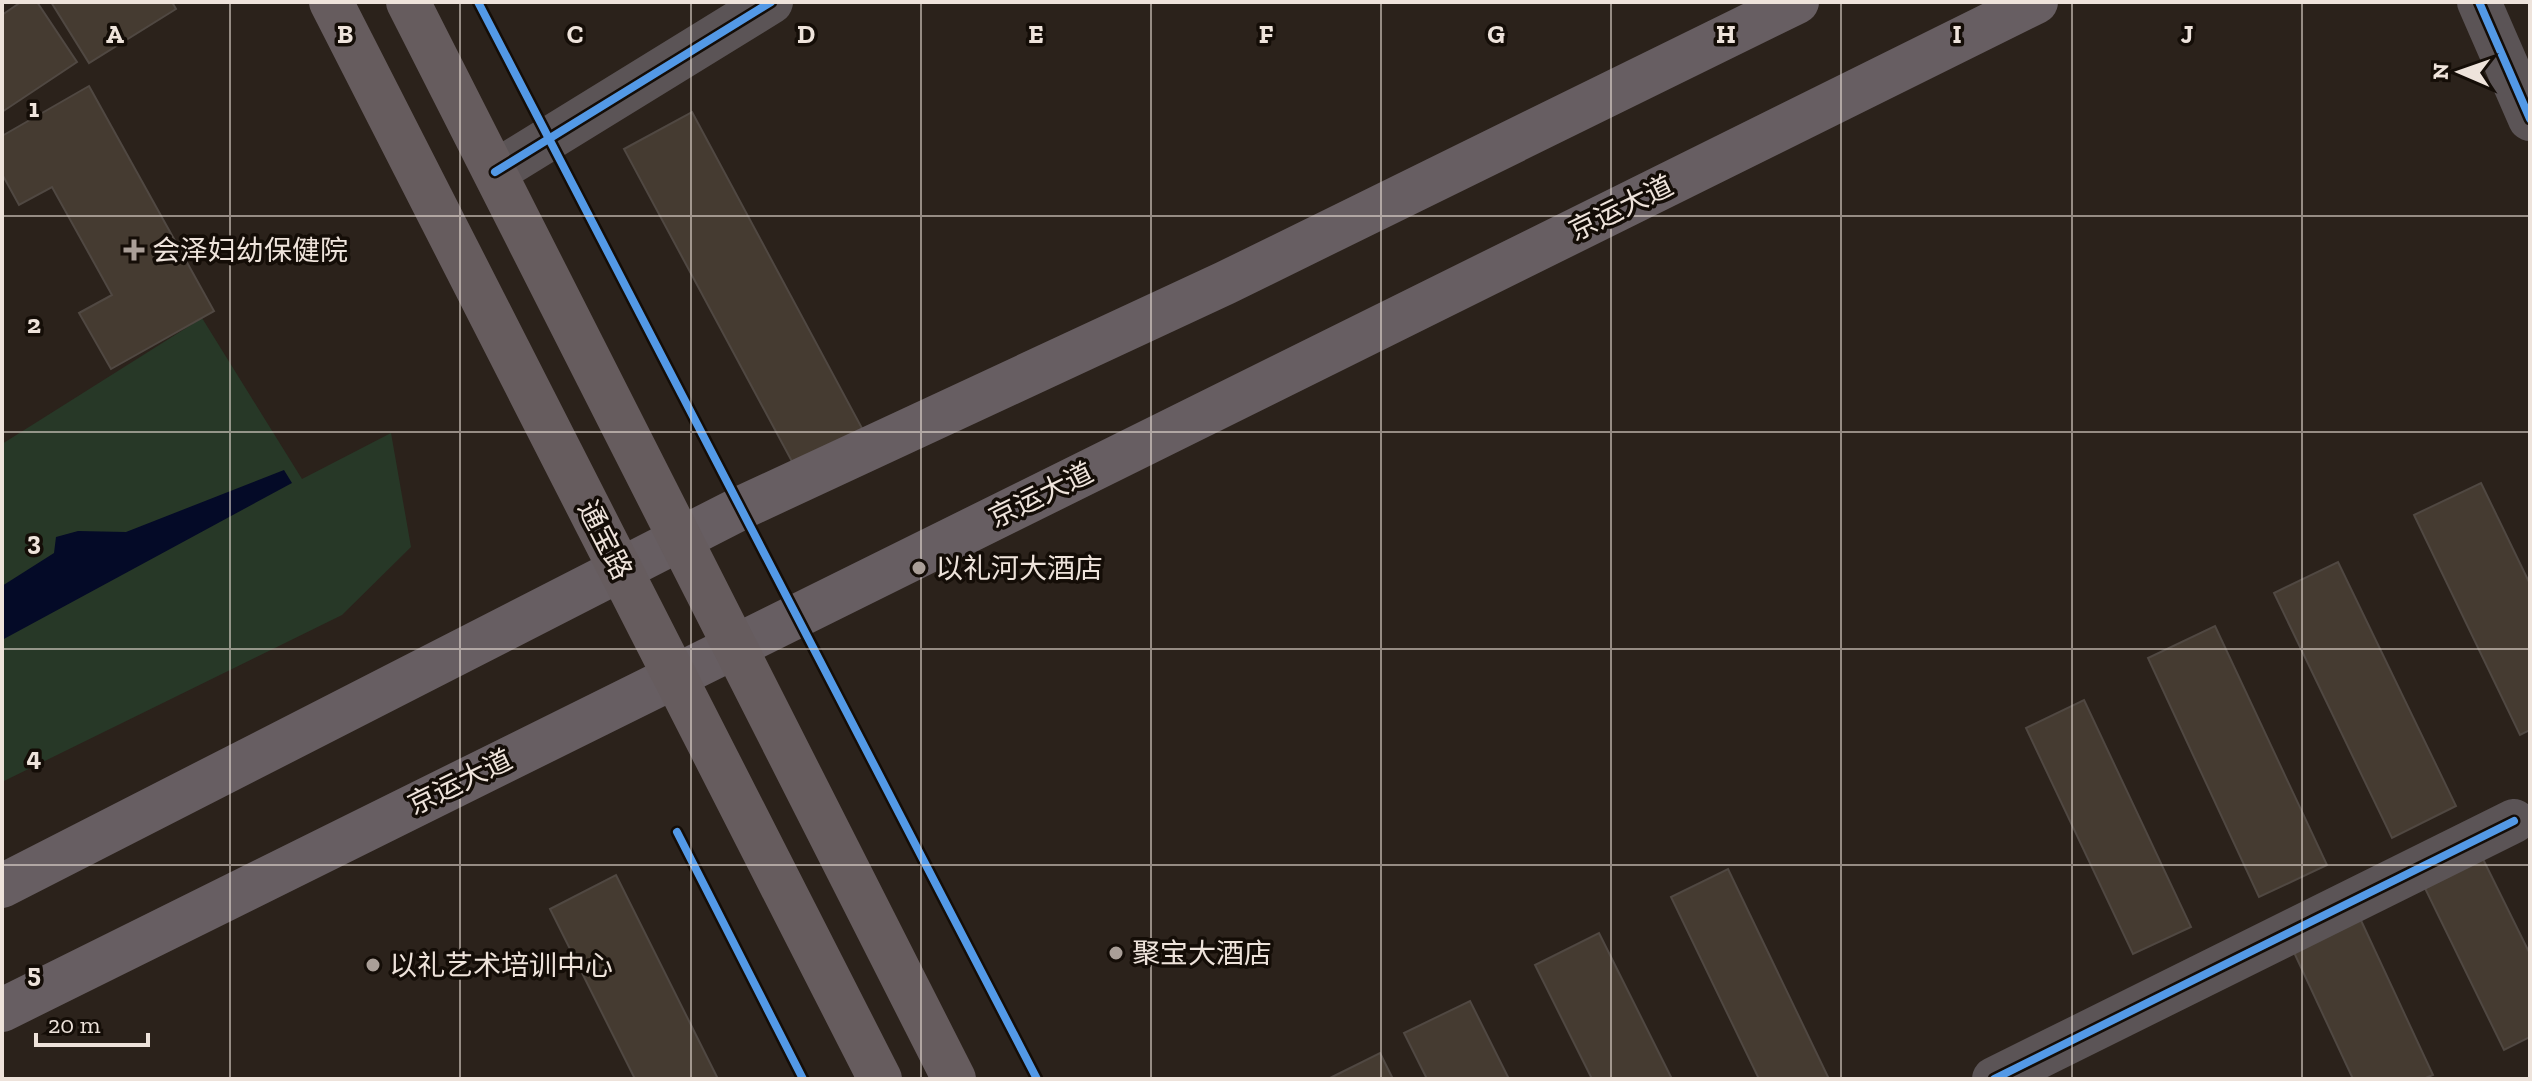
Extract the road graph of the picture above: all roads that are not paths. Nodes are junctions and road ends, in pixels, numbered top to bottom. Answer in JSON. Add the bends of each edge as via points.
{"nodes":[{"id":1,"x":331,"y":2,"type":"edge"},
{"id":2,"x":408,"y":2,"type":"edge"},
{"id":3,"x":771,"y":2,"type":"edge"},
{"id":4,"x":1797,"y":2,"type":"edge"},
{"id":5,"x":2036,"y":2,"type":"edge"},
{"id":6,"x":2479,"y":2,"type":"edge"},
{"id":7,"x":2530,"y":119,"type":"edge"},
{"id":8,"x":495,"y":172,"type":"junction"},
{"id":9,"x":680,"y":540,"type":"junction"},
{"id":10,"x":621,"y":570,"type":"junction"},
{"id":11,"x":733,"y":647,"type":"junction"},
{"id":12,"x":674,"y":676,"type":"junction"},
{"id":13,"x":2514,"y":821,"type":"dead end"},
{"id":14,"x":2,"y":886,"type":"edge"},
{"id":15,"x":2,"y":1010,"type":"edge"},
{"id":16,"x":880,"y":1079,"type":"edge"},
{"id":17,"x":954,"y":1079,"type":"edge"},
{"id":18,"x":1994,"y":1079,"type":"edge"}],
"edges":[{"from":1,"to":10,"type":"main road","name":"通宝路"},
{"from":2,"to":8,"type":"main road"},
{"from":3,"to":8,"type":"street"},
{"from":4,"to":9,"type":"main road","via":[[1225,283]]},
{"from":5,"to":11,"type":"main road","name":"京运大道"},
{"from":6,"to":7,"type":"street"},
{"from":8,"to":9,"type":"main road"},
{"from":9,"to":10,"type":"main road"},
{"from":9,"to":11,"type":"main road"},
{"from":10,"to":12,"type":"main road","name":"通宝路"},
{"from":10,"to":14,"type":"main road"},
{"from":11,"to":12,"type":"main road","name":"京运大道"},
{"from":11,"to":17,"type":"main road"},
{"from":12,"to":15,"type":"main road","name":"京运大道"},
{"from":12,"to":16,"type":"main road","name":"通宝路"},
{"from":13,"to":18,"type":"street"}]}
